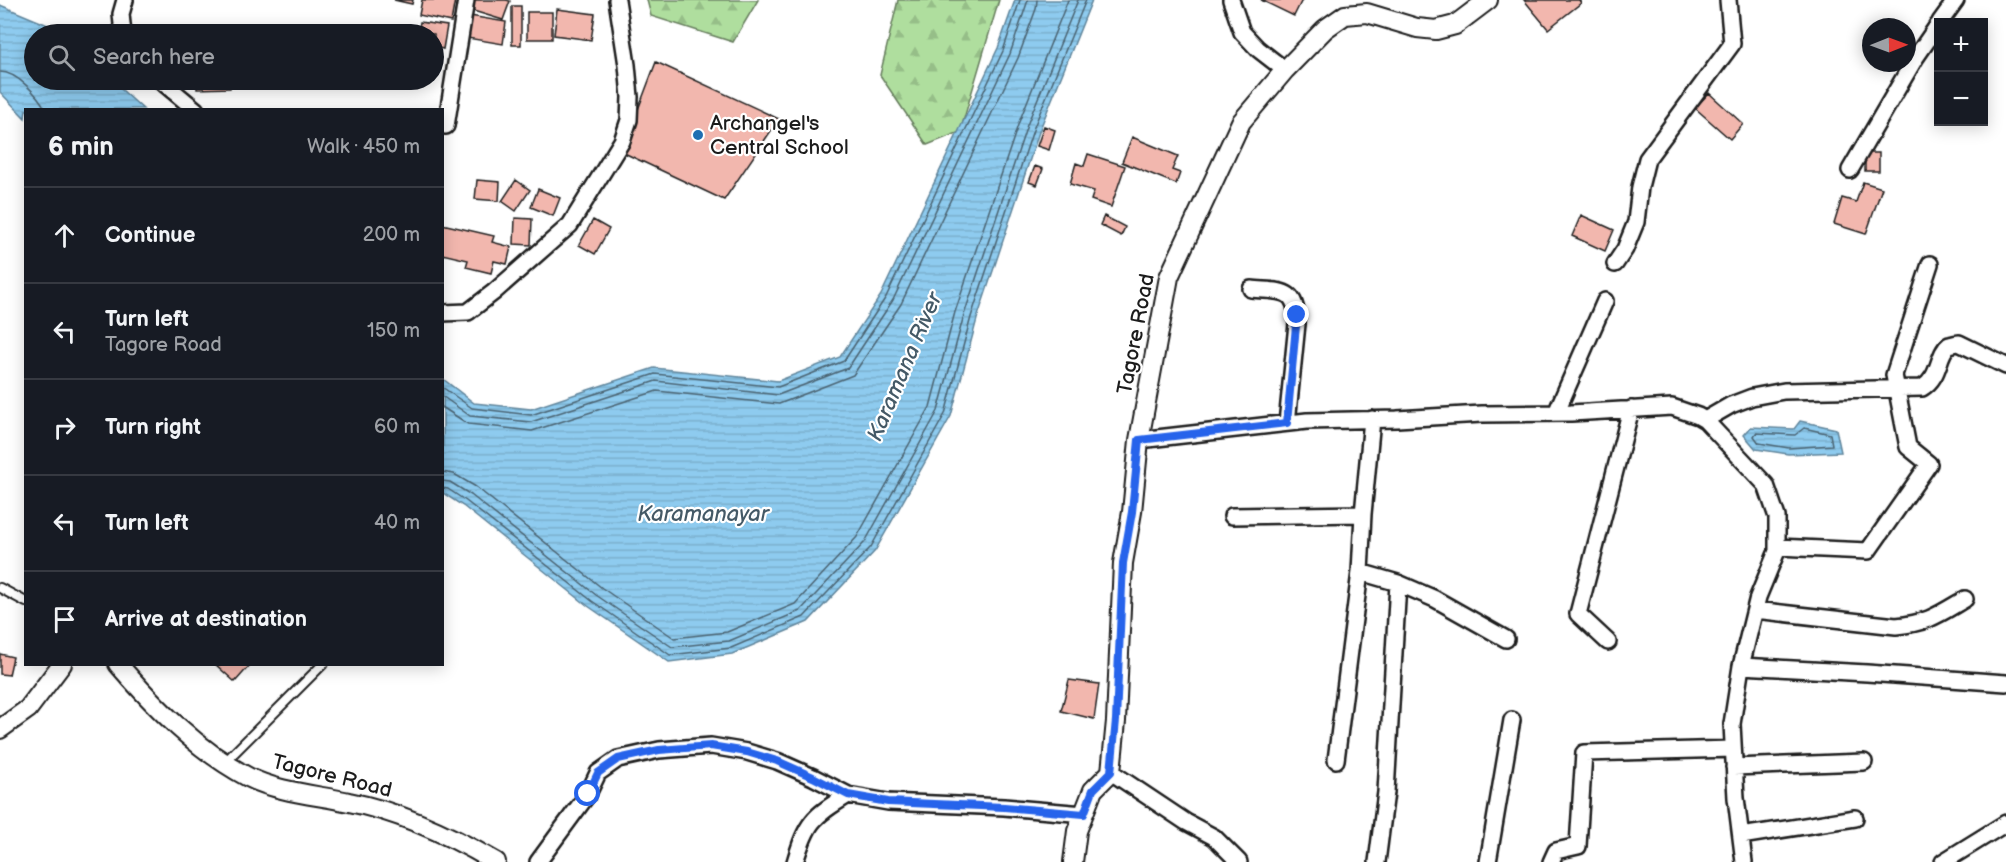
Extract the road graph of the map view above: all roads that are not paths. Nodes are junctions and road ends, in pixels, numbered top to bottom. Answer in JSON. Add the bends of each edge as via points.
{"nodes":[{"id":1,"x":125,"y":0,"type":"edge"},
{"id":2,"x":466,"y":0,"type":"edge"},
{"id":3,"x":617,"y":0,"type":"edge"},
{"id":4,"x":1231,"y":0,"type":"edge"},
{"id":5,"x":1488,"y":0,"type":"edge"},
{"id":6,"x":1728,"y":0,"type":"edge"},
{"id":7,"x":1956,"y":0,"type":"edge"},
{"id":8,"x":1366,"y":7,"type":"edge"},
{"id":9,"x":1943,"y":18,"type":"edge"},
{"id":10,"x":122,"y":24,"type":"edge"},
{"id":11,"x":1934,"y":31,"type":"edge"},
{"id":12,"x":1285,"y":70,"type":"junction"},
{"id":13,"x":172,"y":90,"type":"edge"},
{"id":14,"x":194,"y":108,"type":"edge"},
{"id":15,"x":446,"y":126,"type":"dead end"},
{"id":16,"x":1850,"y":170,"type":"dead end"},
{"id":17,"x":1615,"y":264,"type":"dead end"},
{"id":18,"x":1930,"y":264,"type":"dead end"},
{"id":19,"x":1251,"y":289,"type":"dead end"},
{"id":20,"x":1605,"y":301,"type":"dead end"},
{"id":21,"x":444,"y":313,"type":"edge"},
{"id":22,"x":2006,"y":366,"type":"edge"},
{"id":23,"x":1896,"y":388,"type":"junction"},
{"id":24,"x":1631,"y":409,"type":"junction"},
{"id":25,"x":1556,"y":412,"type":"junction"},
{"id":26,"x":1372,"y":419,"type":"junction"},
{"id":27,"x":1705,"y":420,"type":"junction"},
{"id":28,"x":1287,"y":423,"type":"junction"},
{"id":29,"x":1139,"y":440,"type":"junction"},
{"id":30,"x":1363,"y":514,"type":"junction"},
{"id":31,"x":1232,"y":516,"type":"dead end"},
{"id":32,"x":1777,"y":546,"type":"junction"},
{"id":33,"x":1360,"y":572,"type":"junction"},
{"id":34,"x":1398,"y":583,"type":"junction"},
{"id":35,"x":0,"y":588,"type":"edge"},
{"id":36,"x":1965,"y":599,"type":"dead end"},
{"id":37,"x":24,"y":601,"type":"edge"},
{"id":38,"x":1755,"y":610,"type":"junction"},
{"id":39,"x":1506,"y":639,"type":"dead end"},
{"id":40,"x":1608,"y":642,"type":"dead end"},
{"id":41,"x":61,"y":666,"type":"edge"},
{"id":42,"x":120,"y":666,"type":"edge"},
{"id":43,"x":321,"y":666,"type":"edge"},
{"id":44,"x":1741,"y":666,"type":"junction"},
{"id":45,"x":2006,"y":683,"type":"edge"},
{"id":46,"x":1512,"y":720,"type":"dead end"},
{"id":47,"x":0,"y":729,"type":"edge"},
{"id":48,"x":1733,"y":749,"type":"junction"},
{"id":49,"x":1336,"y":760,"type":"dead end"},
{"id":50,"x":225,"y":762,"type":"junction"},
{"id":51,"x":1864,"y":762,"type":"dead end"},
{"id":52,"x":1734,"y":767,"type":"junction"},
{"id":53,"x":1111,"y":772,"type":"junction"},
{"id":54,"x":848,"y":795,"type":"junction"},
{"id":55,"x":1084,"y":814,"type":"junction"},
{"id":56,"x":1855,"y":818,"type":"dead end"},
{"id":57,"x":2006,"y":823,"type":"edge"},
{"id":58,"x":1741,"y":836,"type":"junction"},
{"id":59,"x":1232,"y":858,"type":"edge"},
{"id":60,"x":496,"y":862,"type":"edge"},
{"id":61,"x":538,"y":862,"type":"edge"},
{"id":62,"x":795,"y":862,"type":"edge"},
{"id":63,"x":1073,"y":862,"type":"edge"},
{"id":64,"x":1377,"y":862,"type":"edge"},
{"id":65,"x":1488,"y":862,"type":"edge"},
{"id":66,"x":1551,"y":862,"type":"edge"},
{"id":67,"x":1744,"y":862,"type":"edge"},
{"id":68,"x":1943,"y":862,"type":"edge"}],
"edges":[{"from":1,"to":10,"type":"street"},
{"from":2,"to":15,"type":"street"},
{"from":3,"to":21,"type":"street","via":[[630,97],[629,120],[622,141],[570,225],[468,312]]},
{"from":4,"to":12,"type":"street","via":[[1242,32]]},
{"from":5,"to":8,"type":"street","name":"Tagore Road","via":[[1455,25],[1436,30],[1417,28]]},
{"from":6,"to":17,"type":"street","via":[[1732,44],[1647,159],[1636,222]]},
{"from":7,"to":9,"type":"street"},
{"from":8,"to":12,"type":"street","name":"Tagore Road","via":[[1325,29]]},
{"from":11,"to":16,"type":"street"},
{"from":12,"to":29,"type":"street","name":"Tagore Road","via":[[1241,122],[1168,277]]},
{"from":13,"to":14,"type":"street"},
{"from":18,"to":23,"type":"street","via":[[1894,375]]},
{"from":19,"to":28,"type":"street","via":[[1286,293],[1293,298],[1296,308]]},
{"from":20,"to":25,"type":"street"},
{"from":22,"to":23,"type":"street","via":[[1959,343],[1949,345],[1930,383],[1922,388]]},
{"from":23,"to":27,"type":"street","via":[[1784,391],[1752,397]]},
{"from":23,"to":32,"type":"street","via":[[1908,447],[1929,464],[1868,552]]},
{"from":24,"to":25,"type":"street"},
{"from":24,"to":27,"type":"street","via":[[1672,407]]},
{"from":24,"to":40,"type":"street","via":[[1578,614]]},
{"from":25,"to":26,"type":"street"},
{"from":26,"to":28,"type":"street"},
{"from":26,"to":30,"type":"street"},
{"from":27,"to":32,"type":"street","via":[[1766,485],[1777,517]]},
{"from":28,"to":29,"type":"street"},
{"from":29,"to":53,"type":"street","name":"Tagore Road","via":[[1123,563]]},
{"from":30,"to":31,"type":"street"},
{"from":30,"to":33,"type":"street"},
{"from":32,"to":38,"type":"street"},
{"from":33,"to":34,"type":"street"},
{"from":33,"to":49,"type":"street"},
{"from":34,"to":39,"type":"street"},
{"from":34,"to":64,"type":"street","via":[[1386,792]]},
{"from":35,"to":37,"type":"lane"},
{"from":36,"to":38,"type":"street","via":[[1931,619],[1896,626]]},
{"from":38,"to":44,"type":"street"},
{"from":41,"to":47,"type":"street","via":[[28,710]]},
{"from":42,"to":50,"type":"street","name":"Tagore Road","via":[[148,699],[200,746]]},
{"from":43,"to":50,"type":"lane"},
{"from":44,"to":45,"type":"street"},
{"from":44,"to":48,"type":"street","via":[[1732,724]]},
{"from":46,"to":65,"type":"street"},
{"from":48,"to":52,"type":"street"},
{"from":48,"to":66,"type":"street","via":[[1584,753],[1578,846],[1556,851]]},
{"from":50,"to":60,"type":"street","name":"Tagore Road","via":[[249,778],[290,791],[351,802],[419,823]]},
{"from":51,"to":52,"type":"street"},
{"from":52,"to":58,"type":"street"},
{"from":53,"to":55,"type":"street","via":[[1093,790]]},
{"from":53,"to":59,"type":"street","via":[[1214,837]]},
{"from":54,"to":55,"type":"street","via":[[888,802]]},
{"from":54,"to":61,"type":"street","via":[[777,761],[747,752],[711,746],[659,750],[618,759],[598,773],[588,794]]},
{"from":54,"to":62,"type":"street","via":[[814,818]]},
{"from":55,"to":63,"type":"street","via":[[1077,831]]},
{"from":56,"to":58,"type":"street"},
{"from":57,"to":68,"type":"street"},
{"from":58,"to":67,"type":"street"}]}
